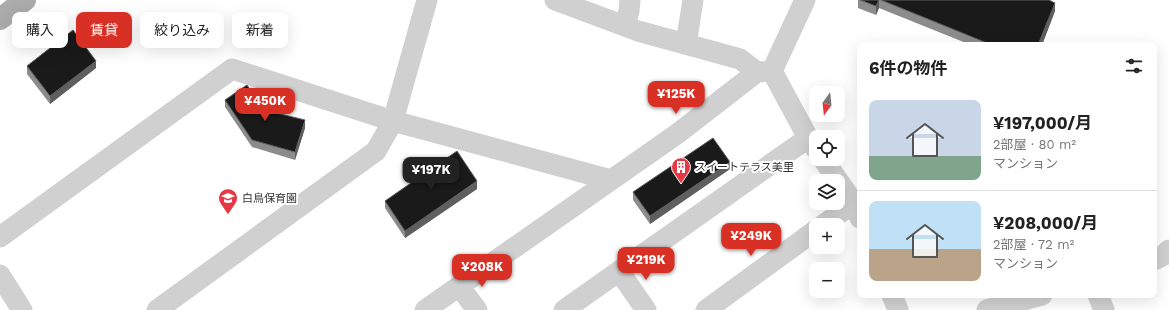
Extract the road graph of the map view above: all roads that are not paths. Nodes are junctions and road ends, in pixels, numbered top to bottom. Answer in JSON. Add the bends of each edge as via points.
{"nodes":[{"id":1,"x":25,"y":0,"type":"edge"},
{"id":2,"x":427,"y":0,"type":"edge"},
{"id":3,"x":555,"y":0,"type":"edge"},
{"id":4,"x":630,"y":0,"type":"edge"},
{"id":5,"x":693,"y":0,"type":"edge"},
{"id":6,"x":805,"y":0,"type":"edge"},
{"id":7,"x":0,"y":19,"type":"edge"},
{"id":8,"x":625,"y":26,"type":"junction"},
{"id":9,"x":686,"y":44,"type":"junction"},
{"id":10,"x":764,"y":72,"type":"junction"},
{"id":11,"x":393,"y":121,"type":"junction"},
{"id":12,"x":809,"y":140,"type":"edge"},
{"id":13,"x":809,"y":146,"type":"edge"},
{"id":14,"x":828,"y":166,"type":"edge"},
{"id":15,"x":612,"y":180,"type":"junction"},
{"id":16,"x":857,"y":210,"type":"edge"},
{"id":17,"x":839,"y":218,"type":"edge"},
{"id":18,"x":809,"y":235,"type":"edge"},
{"id":19,"x":0,"y":237,"type":"edge"},
{"id":20,"x":1169,"y":250,"type":"edge"},
{"id":21,"x":1157,"y":258,"type":"edge"},
{"id":22,"x":619,"y":271,"type":"junction"},
{"id":23,"x":0,"y":275,"type":"edge"},
{"id":24,"x":459,"y":286,"type":"junction"},
{"id":25,"x":893,"y":298,"type":"edge"},
{"id":26,"x":1031,"y":298,"type":"edge"},
{"id":27,"x":1099,"y":298,"type":"edge"},
{"id":28,"x":22,"y":310,"type":"edge"},
{"id":29,"x":157,"y":310,"type":"edge"},
{"id":30,"x":425,"y":310,"type":"edge"},
{"id":31,"x":477,"y":310,"type":"edge"},
{"id":32,"x":564,"y":310,"type":"edge"},
{"id":33,"x":646,"y":310,"type":"edge"},
{"id":34,"x":706,"y":310,"type":"edge"},
{"id":35,"x":898,"y":310,"type":"edge"},
{"id":36,"x":987,"y":310,"type":"edge"},
{"id":37,"x":1104,"y":310,"type":"edge"}],
"edges":[{"from":1,"to":7,"type":"main road"},
{"from":2,"to":11,"type":"street"},
{"from":3,"to":8,"type":"street"},
{"from":4,"to":8,"type":"street"},
{"from":5,"to":9,"type":"street"},
{"from":6,"to":10,"type":"street"},
{"from":8,"to":9,"type":"street"},
{"from":9,"to":10,"type":"street","via":[[740,59]]},
{"from":10,"to":12,"type":"street"},
{"from":10,"to":15,"type":"street"},
{"from":11,"to":15,"type":"street"},
{"from":11,"to":19,"type":"street","via":[[232,69]]},
{"from":11,"to":29,"type":"street","via":[[376,151]]},
{"from":13,"to":22,"type":"street"},
{"from":14,"to":16,"type":"street"},
{"from":15,"to":24,"type":"street"},
{"from":16,"to":17,"type":"street"},
{"from":18,"to":34,"type":"street"},
{"from":20,"to":21,"type":"street"},
{"from":22,"to":32,"type":"street"},
{"from":22,"to":33,"type":"street"},
{"from":23,"to":28,"type":"street"},
{"from":24,"to":30,"type":"street"},
{"from":24,"to":31,"type":"street"},
{"from":25,"to":35,"type":"street"},
{"from":26,"to":36,"type":"street"},
{"from":27,"to":37,"type":"street"}]}
